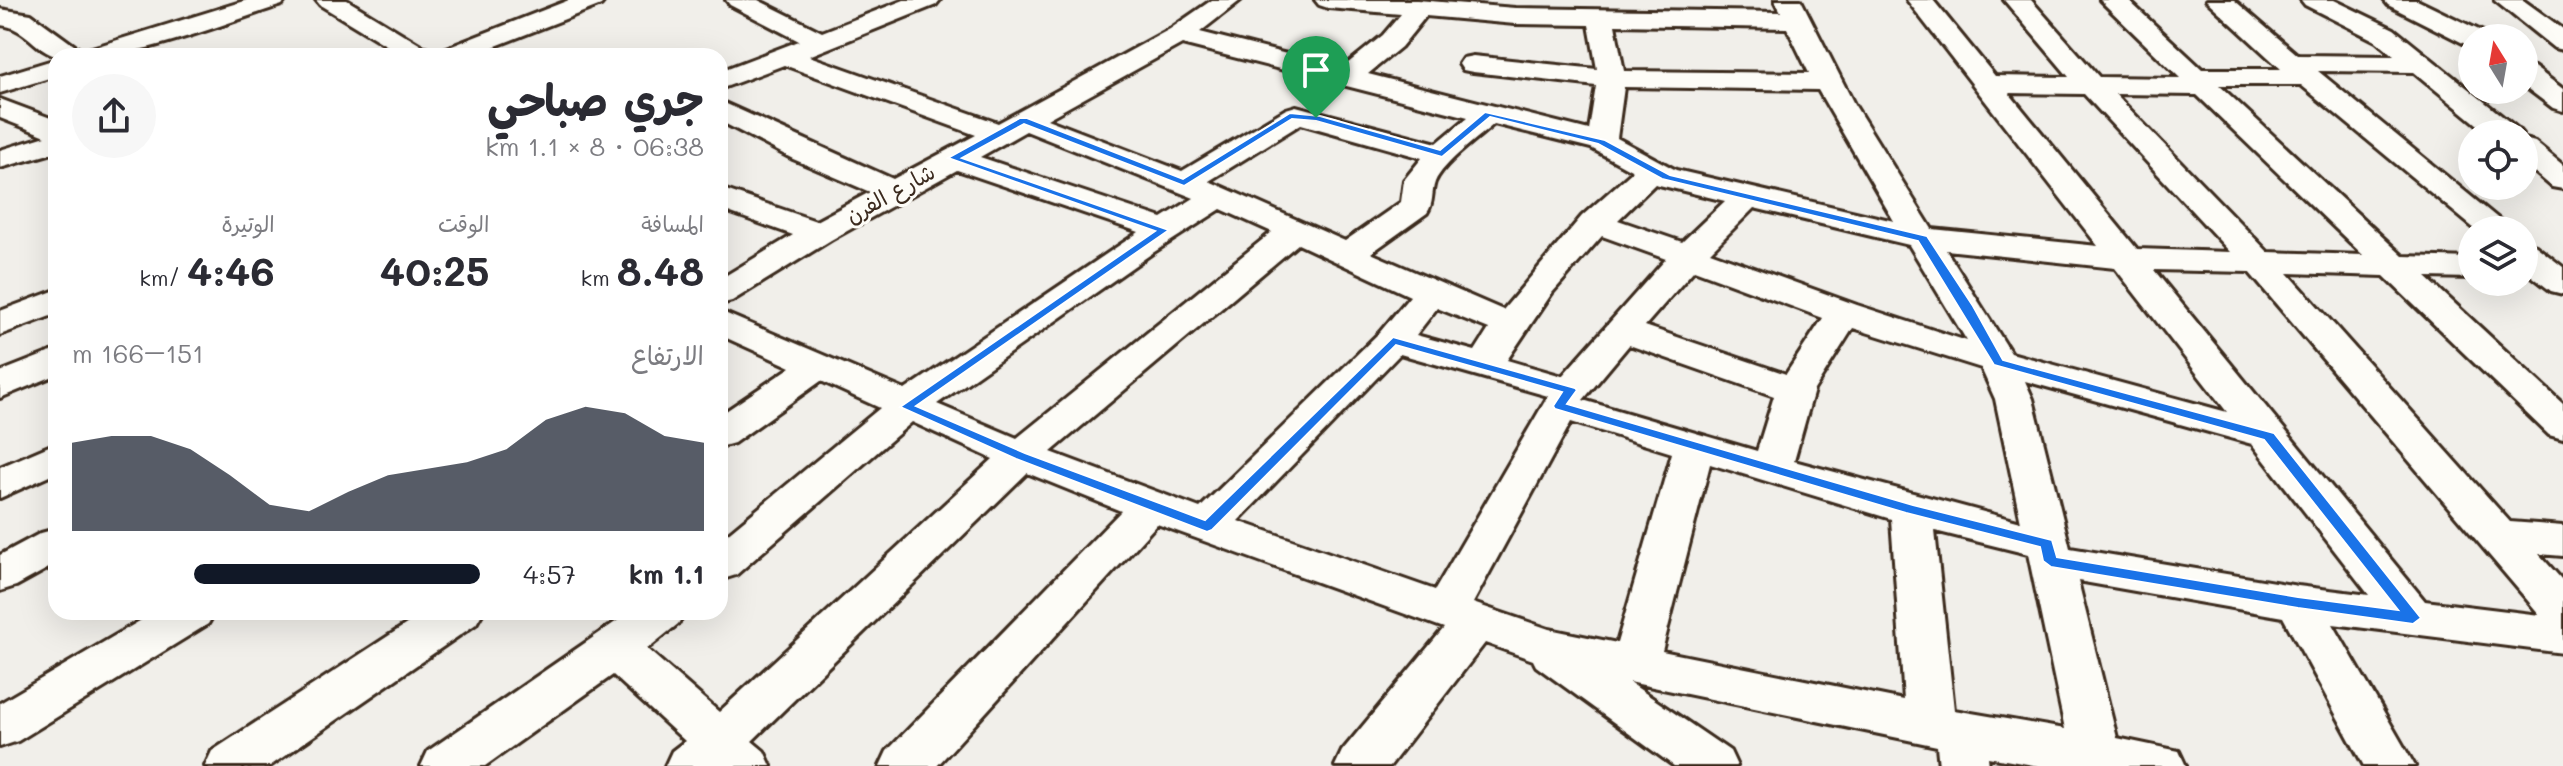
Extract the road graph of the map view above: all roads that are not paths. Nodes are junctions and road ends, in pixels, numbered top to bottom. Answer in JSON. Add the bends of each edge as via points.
{"nodes":[{"id":1,"x":273,"y":0,"type":"edge"},
{"id":2,"x":329,"y":0,"type":"edge"},
{"id":3,"x":592,"y":0,"type":"edge"},
{"id":4,"x":927,"y":0,"type":"edge"},
{"id":5,"x":1228,"y":0,"type":"edge"},
{"id":6,"x":1328,"y":0,"type":"edge"},
{"id":7,"x":1920,"y":0,"type":"edge"},
{"id":8,"x":2017,"y":0,"type":"edge"},
{"id":9,"x":2113,"y":0,"type":"edge"},
{"id":10,"x":2219,"y":0,"type":"edge"},
{"id":11,"x":2314,"y":0,"type":"edge"},
{"id":12,"x":2397,"y":0,"type":"edge"},
{"id":13,"x":2507,"y":0,"type":"edge"},
{"id":14,"x":743,"y":1,"type":"edge"},
{"id":15,"x":1418,"y":10,"type":"junction"},
{"id":16,"x":1792,"y":10,"type":"edge"},
{"id":17,"x":1660,"y":11,"type":"edge"},
{"id":18,"x":1479,"y":14,"type":"junction"},
{"id":19,"x":0,"y":17,"type":"edge"},
{"id":20,"x":1600,"y":17,"type":"junction"},
{"id":21,"x":2458,"y":30,"type":"edge"},
{"id":22,"x":1179,"y":35,"type":"junction"},
{"id":23,"x":821,"y":42,"type":"junction"},
{"id":24,"x":2563,"y":42,"type":"edge"},
{"id":25,"x":61,"y":48,"type":"edge"},
{"id":26,"x":118,"y":48,"type":"edge"},
{"id":27,"x":410,"y":48,"type":"edge"},
{"id":28,"x":467,"y":48,"type":"edge"},
{"id":29,"x":784,"y":56,"type":"junction"},
{"id":30,"x":2538,"y":57,"type":"edge"},
{"id":31,"x":2563,"y":60,"type":"edge"},
{"id":32,"x":1473,"y":64,"type":"junction"},
{"id":33,"x":2420,"y":64,"type":"junction"},
{"id":34,"x":48,"y":70,"type":"edge"},
{"id":35,"x":2300,"y":70,"type":"junction"},
{"id":36,"x":1348,"y":77,"type":"junction"},
{"id":37,"x":728,"y":78,"type":"edge"},
{"id":38,"x":1611,"y":79,"type":"junction"},
{"id":39,"x":1720,"y":80,"type":"junction"},
{"id":40,"x":1827,"y":82,"type":"junction"},
{"id":41,"x":2198,"y":82,"type":"junction"},
{"id":42,"x":2538,"y":83,"type":"edge"},
{"id":43,"x":1988,"y":84,"type":"junction"},
{"id":44,"x":0,"y":85,"type":"edge"},
{"id":45,"x":2092,"y":86,"type":"junction"},
{"id":46,"x":1443,"y":102,"type":"junction"},
{"id":47,"x":2563,"y":102,"type":"edge"},
{"id":48,"x":0,"y":108,"type":"edge"},
{"id":49,"x":728,"y":114,"type":"edge"},
{"id":50,"x":1488,"y":114,"type":"junction"},
{"id":51,"x":2490,"y":120,"type":"edge"},
{"id":52,"x":48,"y":127,"type":"edge"},
{"id":53,"x":1011,"y":127,"type":"junction"},
{"id":54,"x":1602,"y":142,"type":"junction"},
{"id":55,"x":48,"y":145,"type":"edge"},
{"id":56,"x":1442,"y":154,"type":"junction"},
{"id":57,"x":953,"y":158,"type":"junction"},
{"id":58,"x":0,"y":159,"type":"edge"},
{"id":59,"x":2538,"y":159,"type":"edge"},
{"id":60,"x":1652,"y":170,"type":"junction"},
{"id":61,"x":2563,"y":180,"type":"edge"},
{"id":62,"x":1184,"y":183,"type":"junction"},
{"id":63,"x":894,"y":191,"type":"junction"},
{"id":64,"x":1218,"y":197,"type":"junction"},
{"id":65,"x":1746,"y":198,"type":"junction"},
{"id":66,"x":728,"y":201,"type":"edge"},
{"id":67,"x":2479,"y":216,"type":"edge"},
{"id":68,"x":1594,"y":223,"type":"junction"},
{"id":69,"x":1164,"y":230,"type":"junction"},
{"id":70,"x":1295,"y":230,"type":"junction"},
{"id":71,"x":819,"y":233,"type":"junction"},
{"id":72,"x":1923,"y":238,"type":"junction"},
{"id":73,"x":1689,"y":254,"type":"junction"},
{"id":74,"x":1346,"y":256,"type":"junction"},
{"id":75,"x":2128,"y":259,"type":"junction"},
{"id":76,"x":2258,"y":262,"type":"junction"},
{"id":77,"x":2392,"y":265,"type":"junction"},
{"id":78,"x":2458,"y":267,"type":"edge"},
{"id":79,"x":728,"y":289,"type":"edge"},
{"id":80,"x":1430,"y":294,"type":"junction"},
{"id":81,"x":48,"y":304,"type":"edge"},
{"id":82,"x":1844,"y":313,"type":"junction"},
{"id":83,"x":0,"y":324,"type":"edge"},
{"id":84,"x":1508,"y":324,"type":"junction"},
{"id":85,"x":728,"y":326,"type":"edge"},
{"id":86,"x":1625,"y":331,"type":"junction"},
{"id":87,"x":1393,"y":340,"type":"junction"},
{"id":88,"x":1998,"y":363,"type":"junction"},
{"id":89,"x":48,"y":365,"type":"edge"},
{"id":90,"x":1485,"y":365,"type":"junction"},
{"id":91,"x":818,"y":366,"type":"junction"},
{"id":92,"x":0,"y":386,"type":"edge"},
{"id":93,"x":1795,"y":390,"type":"junction"},
{"id":94,"x":1565,"y":398,"type":"junction"},
{"id":95,"x":906,"y":407,"type":"junction"},
{"id":96,"x":2563,"y":426,"type":"edge"},
{"id":97,"x":728,"y":428,"type":"edge"},
{"id":98,"x":2269,"y":436,"type":"junction"},
{"id":99,"x":1695,"y":444,"type":"junction"},
{"id":100,"x":1021,"y":456,"type":"junction"},
{"id":101,"x":48,"y":460,"type":"edge"},
{"id":102,"x":1772,"y":468,"type":"junction"},
{"id":103,"x":0,"y":484,"type":"edge"},
{"id":104,"x":1150,"y":506,"type":"junction"},
{"id":105,"x":1912,"y":510,"type":"junction"},
{"id":106,"x":1207,"y":527,"type":"junction"},
{"id":107,"x":2498,"y":536,"type":"junction"},
{"id":108,"x":2563,"y":541,"type":"edge"},
{"id":109,"x":48,"y":548,"type":"edge"},
{"id":110,"x":2049,"y":552,"type":"junction"},
{"id":111,"x":728,"y":557,"type":"edge"},
{"id":112,"x":0,"y":575,"type":"edge"},
{"id":113,"x":2298,"y":603,"type":"junction"},
{"id":114,"x":2563,"y":611,"type":"edge"},
{"id":115,"x":1461,"y":616,"type":"junction"},
{"id":116,"x":2413,"y":618,"type":"junction"},
{"id":117,"x":179,"y":620,"type":"edge"},
{"id":118,"x":448,"y":620,"type":"edge"},
{"id":119,"x":652,"y":620,"type":"edge"},
{"id":120,"x":2563,"y":635,"type":"edge"},
{"id":121,"x":1545,"y":646,"type":"junction"},
{"id":122,"x":615,"y":649,"type":"junction"},
{"id":123,"x":1635,"y":663,"type":"junction"},
{"id":124,"x":0,"y":727,"type":"edge"},
{"id":125,"x":1952,"y":740,"type":"edge"},
{"id":126,"x":718,"y":758,"type":"edge"},
{"id":127,"x":2097,"y":760,"type":"edge"},
{"id":128,"x":230,"y":766,"type":"edge"},
{"id":129,"x":446,"y":766,"type":"edge"},
{"id":130,"x":905,"y":766,"type":"edge"},
{"id":131,"x":1360,"y":766,"type":"edge"},
{"id":132,"x":1712,"y":766,"type":"edge"},
{"id":133,"x":2161,"y":766,"type":"edge"},
{"id":134,"x":2390,"y":766,"type":"edge"}],
"edges":[{"from":1,"to":26,"type":"street"},
{"from":2,"to":27,"type":"street"},
{"from":3,"to":28,"type":"street"},
{"from":4,"to":23,"type":"street"},
{"from":5,"to":22,"type":"street","name":"شارع الفرن"},
{"from":6,"to":15,"type":"street"},
{"from":7,"to":43,"type":"street"},
{"from":8,"to":45,"type":"street"},
{"from":9,"to":41,"type":"street"},
{"from":10,"to":35,"type":"street"},
{"from":11,"to":33,"type":"street","via":[[2385,35]]},
{"from":12,"to":21,"type":"street"},
{"from":13,"to":24,"type":"street"},
{"from":14,"to":23,"type":"street"},
{"from":15,"to":18,"type":"street"},
{"from":15,"to":36,"type":"street","via":[[1392,41]]},
{"from":16,"to":17,"type":"street"},
{"from":16,"to":40,"type":"street"},
{"from":17,"to":20,"type":"street"},
{"from":17,"to":39,"type":"street","via":[[1699,49]]},
{"from":18,"to":20,"type":"street"},
{"from":18,"to":32,"type":"street","via":[[1480,43]]},
{"from":19,"to":25,"type":"street","via":[[22,19]]},
{"from":20,"to":38,"type":"street"},
{"from":22,"to":36,"type":"street"},
{"from":22,"to":53,"type":"street","name":"شارع الفرن"},
{"from":23,"to":29,"type":"street"},
{"from":29,"to":37,"type":"street"},
{"from":29,"to":53,"type":"street"},
{"from":30,"to":31,"type":"street"},
{"from":32,"to":38,"type":"street"},
{"from":32,"to":46,"type":"street"},
{"from":33,"to":35,"type":"street"},
{"from":33,"to":51,"type":"street"},
{"from":34,"to":44,"type":"street"},
{"from":35,"to":41,"type":"street"},
{"from":35,"to":67,"type":"street"},
{"from":36,"to":46,"type":"street"},
{"from":38,"to":39,"type":"street"},
{"from":38,"to":54,"type":"street"},
{"from":39,"to":40,"type":"street"},
{"from":40,"to":72,"type":"street"},
{"from":41,"to":45,"type":"street"},
{"from":41,"to":77,"type":"street"},
{"from":42,"to":47,"type":"street"},
{"from":43,"to":45,"type":"street"},
{"from":43,"to":75,"type":"street"},
{"from":45,"to":76,"type":"street"},
{"from":46,"to":50,"type":"street"},
{"from":48,"to":52,"type":"street"},
{"from":49,"to":63,"type":"street"},
{"from":50,"to":54,"type":"street"},
{"from":50,"to":56,"type":"street"},
{"from":53,"to":57,"type":"street","name":"شارع الفرن"},
{"from":53,"to":62,"type":"street"},
{"from":54,"to":60,"type":"street"},
{"from":55,"to":58,"type":"street"},
{"from":56,"to":62,"type":"street","via":[[1296,115]]},
{"from":56,"to":74,"type":"street","via":[[1420,180],[1416,206]]},
{"from":57,"to":63,"type":"street","name":"شارع الفرن"},
{"from":57,"to":69,"type":"street"},
{"from":59,"to":61,"type":"street"},
{"from":60,"to":65,"type":"street"},
{"from":60,"to":68,"type":"street"},
{"from":62,"to":64,"type":"street"},
{"from":63,"to":71,"type":"street","name":"شارع الفرن"},
{"from":64,"to":69,"type":"street"},
{"from":64,"to":70,"type":"street"},
{"from":65,"to":72,"type":"street"},
{"from":65,"to":73,"type":"street"},
{"from":66,"to":71,"type":"street"},
{"from":68,"to":73,"type":"street"},
{"from":68,"to":84,"type":"street"},
{"from":69,"to":95,"type":"street"},
{"from":70,"to":74,"type":"street"},
{"from":70,"to":100,"type":"street"},
{"from":71,"to":79,"type":"street","name":"شارع الفرن"},
{"from":72,"to":75,"type":"street"},
{"from":72,"to":88,"type":"street"},
{"from":73,"to":82,"type":"street"},
{"from":73,"to":86,"type":"street"},
{"from":74,"to":80,"type":"street"},
{"from":75,"to":76,"type":"street"},
{"from":75,"to":98,"type":"street"},
{"from":76,"to":77,"type":"street"},
{"from":76,"to":107,"type":"street"},
{"from":77,"to":78,"type":"street"},
{"from":77,"to":96,"type":"street"},
{"from":80,"to":84,"type":"street"},
{"from":80,"to":87,"type":"street"},
{"from":81,"to":83,"type":"street"},
{"from":82,"to":88,"type":"street"},
{"from":82,"to":93,"type":"street"},
{"from":84,"to":90,"type":"street"},
{"from":85,"to":91,"type":"street"},
{"from":86,"to":93,"type":"street"},
{"from":86,"to":94,"type":"street"},
{"from":87,"to":90,"type":"street"},
{"from":87,"to":106,"type":"street"},
{"from":88,"to":98,"type":"street"},
{"from":88,"to":110,"type":"street","via":[[2014,399]]},
{"from":89,"to":92,"type":"street"},
{"from":90,"to":94,"type":"street"},
{"from":91,"to":95,"type":"street"},
{"from":91,"to":97,"type":"street"},
{"from":93,"to":102,"type":"street"},
{"from":94,"to":99,"type":"street"},
{"from":94,"to":115,"type":"street"},
{"from":95,"to":100,"type":"street"},
{"from":95,"to":111,"type":"street"},
{"from":98,"to":116,"type":"street"},
{"from":99,"to":102,"type":"street"},
{"from":99,"to":123,"type":"street"},
{"from":100,"to":104,"type":"street"},
{"from":100,"to":126,"type":"street"},
{"from":101,"to":103,"type":"street"},
{"from":102,"to":105,"type":"street"},
{"from":104,"to":106,"type":"street"},
{"from":104,"to":130,"type":"street"},
{"from":105,"to":110,"type":"street"},
{"from":105,"to":125,"type":"street"},
{"from":106,"to":115,"type":"street"},
{"from":107,"to":108,"type":"street"},
{"from":107,"to":114,"type":"street"},
{"from":109,"to":112,"type":"street"},
{"from":110,"to":113,"type":"street"},
{"from":110,"to":127,"type":"street"},
{"from":113,"to":116,"type":"street"},
{"from":113,"to":134,"type":"street"},
{"from":115,"to":121,"type":"street"},
{"from":115,"to":131,"type":"street"},
{"from":116,"to":120,"type":"street"},
{"from":117,"to":124,"type":"street"},
{"from":118,"to":128,"type":"street"},
{"from":119,"to":122,"type":"street"},
{"from":121,"to":123,"type":"street"},
{"from":121,"to":132,"type":"street"},
{"from":122,"to":126,"type":"street"},
{"from":122,"to":129,"type":"street"},
{"from":123,"to":125,"type":"street"},
{"from":125,"to":127,"type":"street"},
{"from":127,"to":133,"type":"street"}]}
